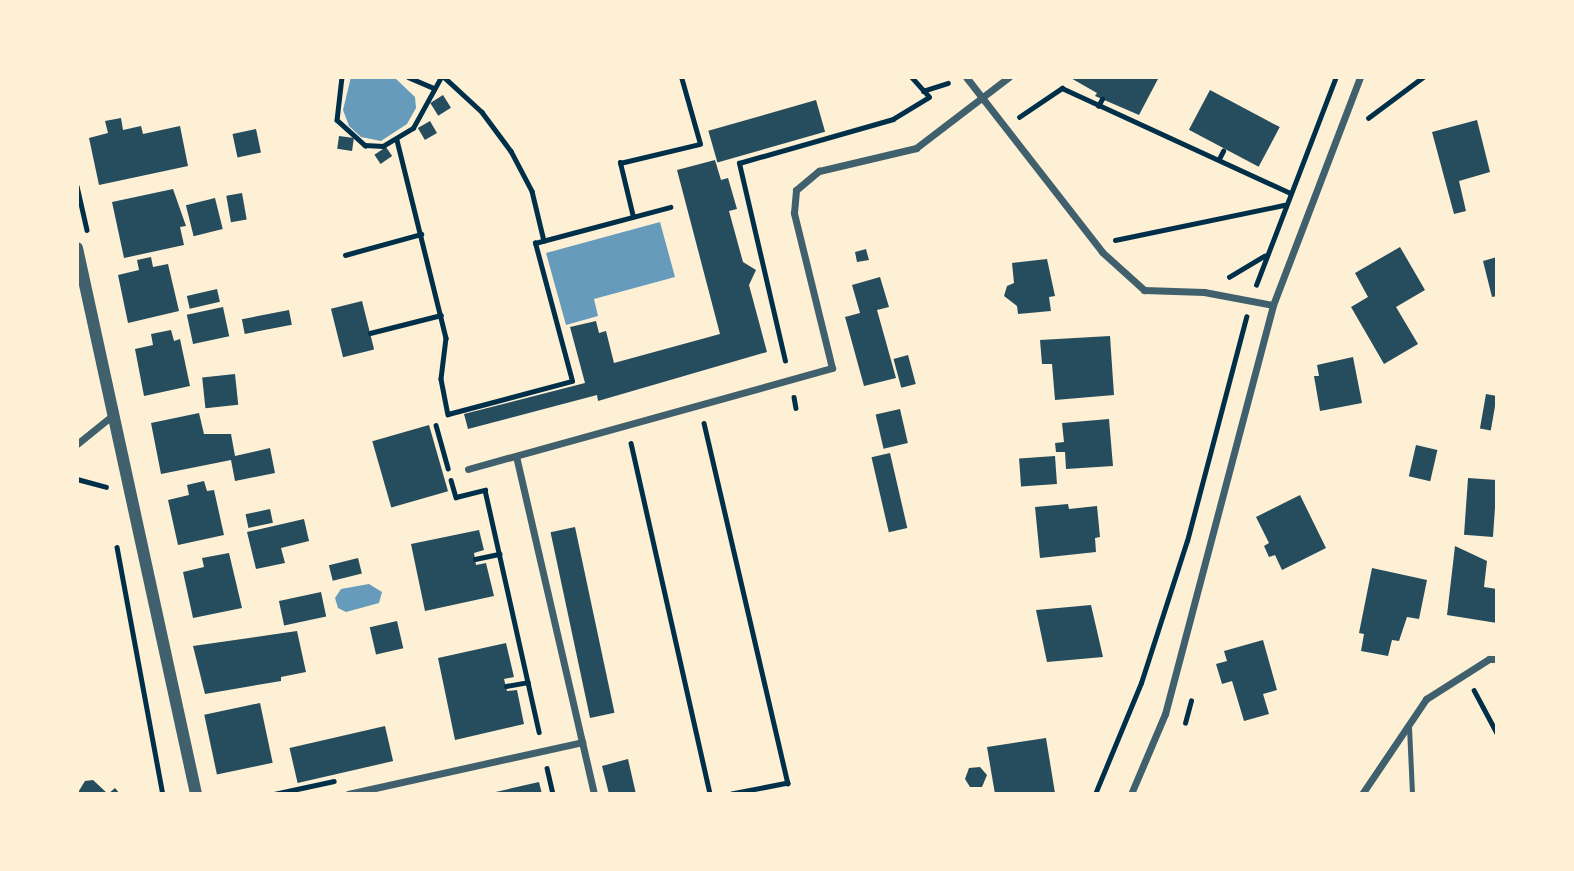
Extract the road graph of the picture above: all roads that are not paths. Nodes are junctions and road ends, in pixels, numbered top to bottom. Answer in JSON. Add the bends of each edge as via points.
{"nodes":[{"id":1,"x":966,"y":77,"type":"edge"},
{"id":2,"x":1010,"y":77,"type":"edge"},
{"id":3,"x":1360,"y":77,"type":"edge"},
{"id":4,"x":985,"y":97,"type":"junction"},
{"id":5,"x":77,"y":247,"type":"edge"},
{"id":6,"x":1273,"y":305,"type":"junction"},
{"id":7,"x":113,"y":415,"type":"junction"},
{"id":8,"x":77,"y":444,"type":"edge"},
{"id":9,"x":516,"y":456,"type":"junction"},
{"id":10,"x":468,"y":470,"type":"dead end"},
{"id":11,"x":1497,"y":659,"type":"edge"},
{"id":12,"x":1408,"y":724,"type":"junction"},
{"id":13,"x":582,"y":742,"type":"junction"},
{"id":14,"x":196,"y":794,"type":"edge"},
{"id":15,"x":348,"y":794,"type":"edge"},
{"id":16,"x":594,"y":794,"type":"edge"},
{"id":17,"x":1132,"y":794,"type":"edge"},
{"id":18,"x":1362,"y":794,"type":"edge"},
{"id":19,"x":1412,"y":794,"type":"edge"}],
"edges":[{"from":1,"to":4,"type":"street"},
{"from":2,"to":4,"type":"street"},
{"from":3,"to":6,"type":"street"},
{"from":4,"to":6,"type":"street","via":[[1102,252],[1144,290],[1204,292]]},
{"from":4,"to":9,"type":"street","via":[[916,149],[819,171],[796,190],[794,212],[832,368]]},
{"from":5,"to":7,"type":"street"},
{"from":6,"to":17,"type":"street","via":[[1165,714]]},
{"from":7,"to":8,"type":"street"},
{"from":7,"to":14,"type":"street"},
{"from":9,"to":10,"type":"street"},
{"from":9,"to":13,"type":"street"},
{"from":11,"to":12,"type":"street","via":[[1489,659],[1426,699]]},
{"from":12,"to":18,"type":"street"},
{"from":12,"to":19,"type":"lane"},
{"from":13,"to":15,"type":"street"},
{"from":13,"to":16,"type":"street"}]}
